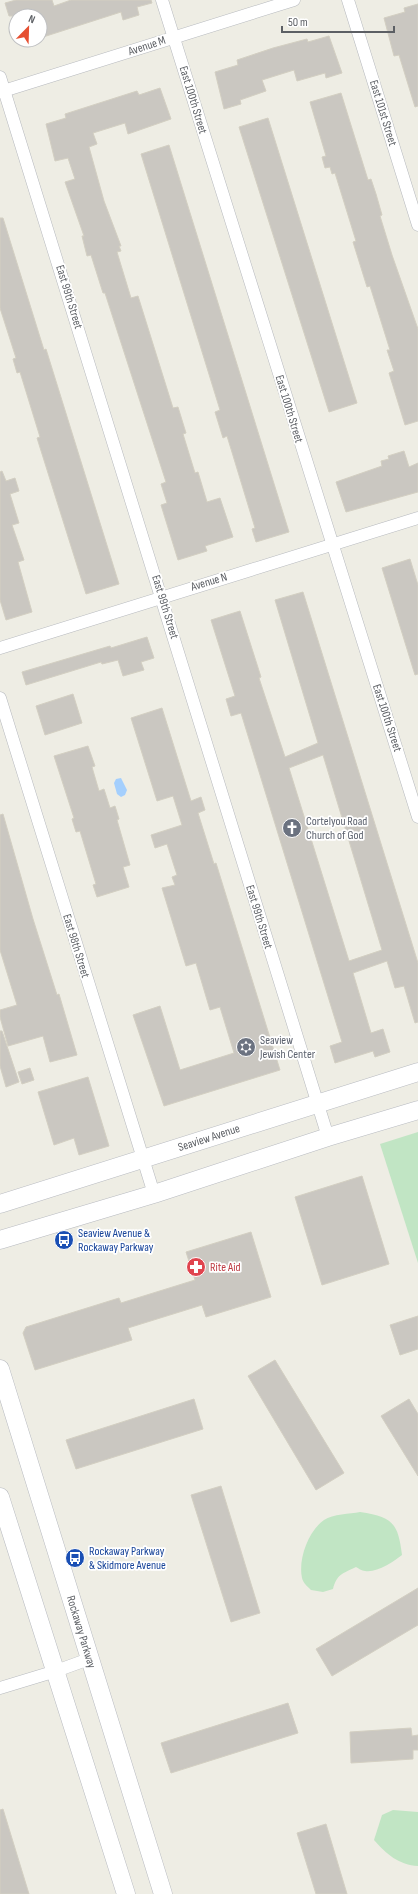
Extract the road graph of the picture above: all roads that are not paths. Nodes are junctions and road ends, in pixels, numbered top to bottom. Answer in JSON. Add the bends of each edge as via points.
{"nodes":[{"id":1,"x":162,"y":0,"type":"edge"},
{"id":2,"x":294,"y":0,"type":"edge"},
{"id":3,"x":348,"y":0,"type":"edge"},
{"id":4,"x":174,"y":38,"type":"junction"},
{"id":5,"x":0,"y":77,"type":"edge"},
{"id":6,"x":2,"y":91,"type":"edge"},
{"id":7,"x":418,"y":225,"type":"edge"},
{"id":8,"x":418,"y":518,"type":"edge"},
{"id":9,"x":332,"y":544,"type":"junction"},
{"id":10,"x":162,"y":597,"type":"junction"},
{"id":11,"x":0,"y":648,"type":"edge"},
{"id":12,"x":0,"y":698,"type":"edge"},
{"id":13,"x":418,"y":817,"type":"edge"},
{"id":14,"x":418,"y":1072,"type":"edge"},
{"id":15,"x":317,"y":1104,"type":"junction"},
{"id":16,"x":418,"y":1110,"type":"edge"},
{"id":17,"x":328,"y":1137,"type":"junction"},
{"id":18,"x":142,"y":1159,"type":"junction"},
{"id":19,"x":154,"y":1194,"type":"junction"},
{"id":20,"x":0,"y":1204,"type":"edge"},
{"id":21,"x":0,"y":1240,"type":"edge"},
{"id":22,"x":0,"y":1369,"type":"edge"},
{"id":23,"x":0,"y":1497,"type":"edge"},
{"id":24,"x":89,"y":1659,"type":"junction"},
{"id":25,"x":56,"y":1672,"type":"junction"},
{"id":26,"x":0,"y":1688,"type":"edge"},
{"id":27,"x":126,"y":1894,"type":"edge"},
{"id":28,"x":162,"y":1894,"type":"edge"}],
"edges":[{"from":1,"to":4,"type":"street","name":"East 100th Street"},
{"from":2,"to":4,"type":"street","name":"Avenue M"},
{"from":3,"to":7,"type":"street","name":"East 101st Street"},
{"from":4,"to":6,"type":"street","name":"Avenue M"},
{"from":4,"to":9,"type":"street","name":"East 100th Street"},
{"from":5,"to":6,"type":"street","name":"East 99th Street"},
{"from":6,"to":10,"type":"street","name":"East 99th Street"},
{"from":8,"to":9,"type":"street","name":"Avenue N"},
{"from":9,"to":10,"type":"street","name":"Avenue N"},
{"from":9,"to":13,"type":"street","name":"East 100th Street"},
{"from":10,"to":11,"type":"street","name":"Avenue N"},
{"from":10,"to":15,"type":"street","name":"East 99th Street"},
{"from":12,"to":18,"type":"street","name":"East 98th Street"},
{"from":14,"to":15,"type":"main road","name":"Seaview Avenue"},
{"from":15,"to":17,"type":"street","name":"East 99th Street"},
{"from":15,"to":18,"type":"main road","name":"Seaview Avenue"},
{"from":16,"to":17,"type":"main road"},
{"from":17,"to":19,"type":"main road"},
{"from":18,"to":19,"type":"street","name":"East 98th Street"},
{"from":18,"to":20,"type":"main road","name":"Seaview Avenue"},
{"from":19,"to":21,"type":"main road"},
{"from":22,"to":24,"type":"main road","name":"Rockaway Parkway"},
{"from":23,"to":25,"type":"main road"},
{"from":24,"to":25,"type":"street"},
{"from":24,"to":28,"type":"main road","name":"Rockaway Parkway"},
{"from":25,"to":26,"type":"street"},
{"from":25,"to":27,"type":"main road"}]}
